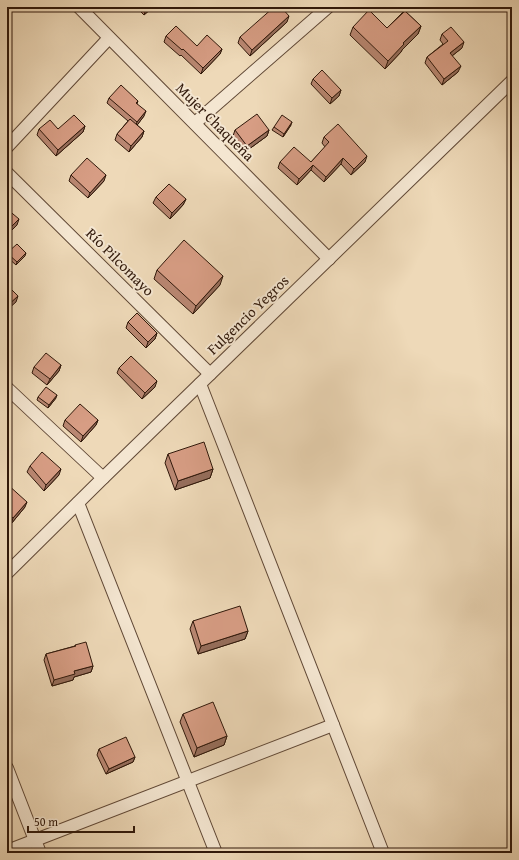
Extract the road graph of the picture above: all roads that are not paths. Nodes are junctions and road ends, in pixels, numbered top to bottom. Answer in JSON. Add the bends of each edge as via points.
{"nodes":[{"id":1,"x":79,"y":7,"type":"edge"},
{"id":2,"x":327,"y":7,"type":"edge"},
{"id":3,"x":110,"y":38,"type":"junction"},
{"id":4,"x":512,"y":81,"type":"edge"},
{"id":5,"x":195,"y":123,"type":"junction"},
{"id":6,"x":7,"y":147,"type":"edge"},
{"id":7,"x":7,"y":173,"type":"edge"},
{"id":8,"x":329,"y":258,"type":"junction"},
{"id":9,"x":210,"y":374,"type":"junction"},
{"id":10,"x":200,"y":384,"type":"junction"},
{"id":11,"x":7,"y":388,"type":"edge"},
{"id":12,"x":103,"y":478,"type":"junction"},
{"id":13,"x":78,"y":503,"type":"junction"},
{"id":14,"x":7,"y":573,"type":"edge"},
{"id":15,"x":333,"y":725,"type":"junction"},
{"id":16,"x":7,"y":768,"type":"edge"},
{"id":17,"x":188,"y":781,"type":"junction"},
{"id":18,"x":35,"y":840,"type":"junction"},
{"id":19,"x":7,"y":851,"type":"edge"},
{"id":20,"x":40,"y":853,"type":"edge"},
{"id":21,"x":216,"y":853,"type":"edge"},
{"id":22,"x":383,"y":853,"type":"edge"}],
"edges":[{"from":1,"to":3,"type":"street","name":"Mujer Chaqueña"},
{"from":2,"to":5,"type":"street"},
{"from":3,"to":5,"type":"street","name":"Mujer Chaqueña"},
{"from":3,"to":6,"type":"street"},
{"from":4,"to":8,"type":"street","name":"Fulgencio Yegros"},
{"from":5,"to":8,"type":"street","name":"Mujer Chaqueña"},
{"from":7,"to":9,"type":"street","name":"Río Pilcomayo"},
{"from":8,"to":9,"type":"street","name":"Fulgencio Yegros"},
{"from":9,"to":10,"type":"street","name":"Fulgencio Yegros"},
{"from":10,"to":12,"type":"street","name":"Fulgencio Yegros"},
{"from":10,"to":15,"type":"street"},
{"from":11,"to":12,"type":"street"},
{"from":12,"to":13,"type":"street","name":"Fulgencio Yegros"},
{"from":13,"to":14,"type":"street","name":"Fulgencio Yegros"},
{"from":13,"to":17,"type":"street"},
{"from":15,"to":17,"type":"street"},
{"from":15,"to":22,"type":"street"},
{"from":16,"to":18,"type":"street"},
{"from":17,"to":18,"type":"street"},
{"from":17,"to":21,"type":"street"},
{"from":18,"to":19,"type":"street"},
{"from":18,"to":20,"type":"street"}]}
